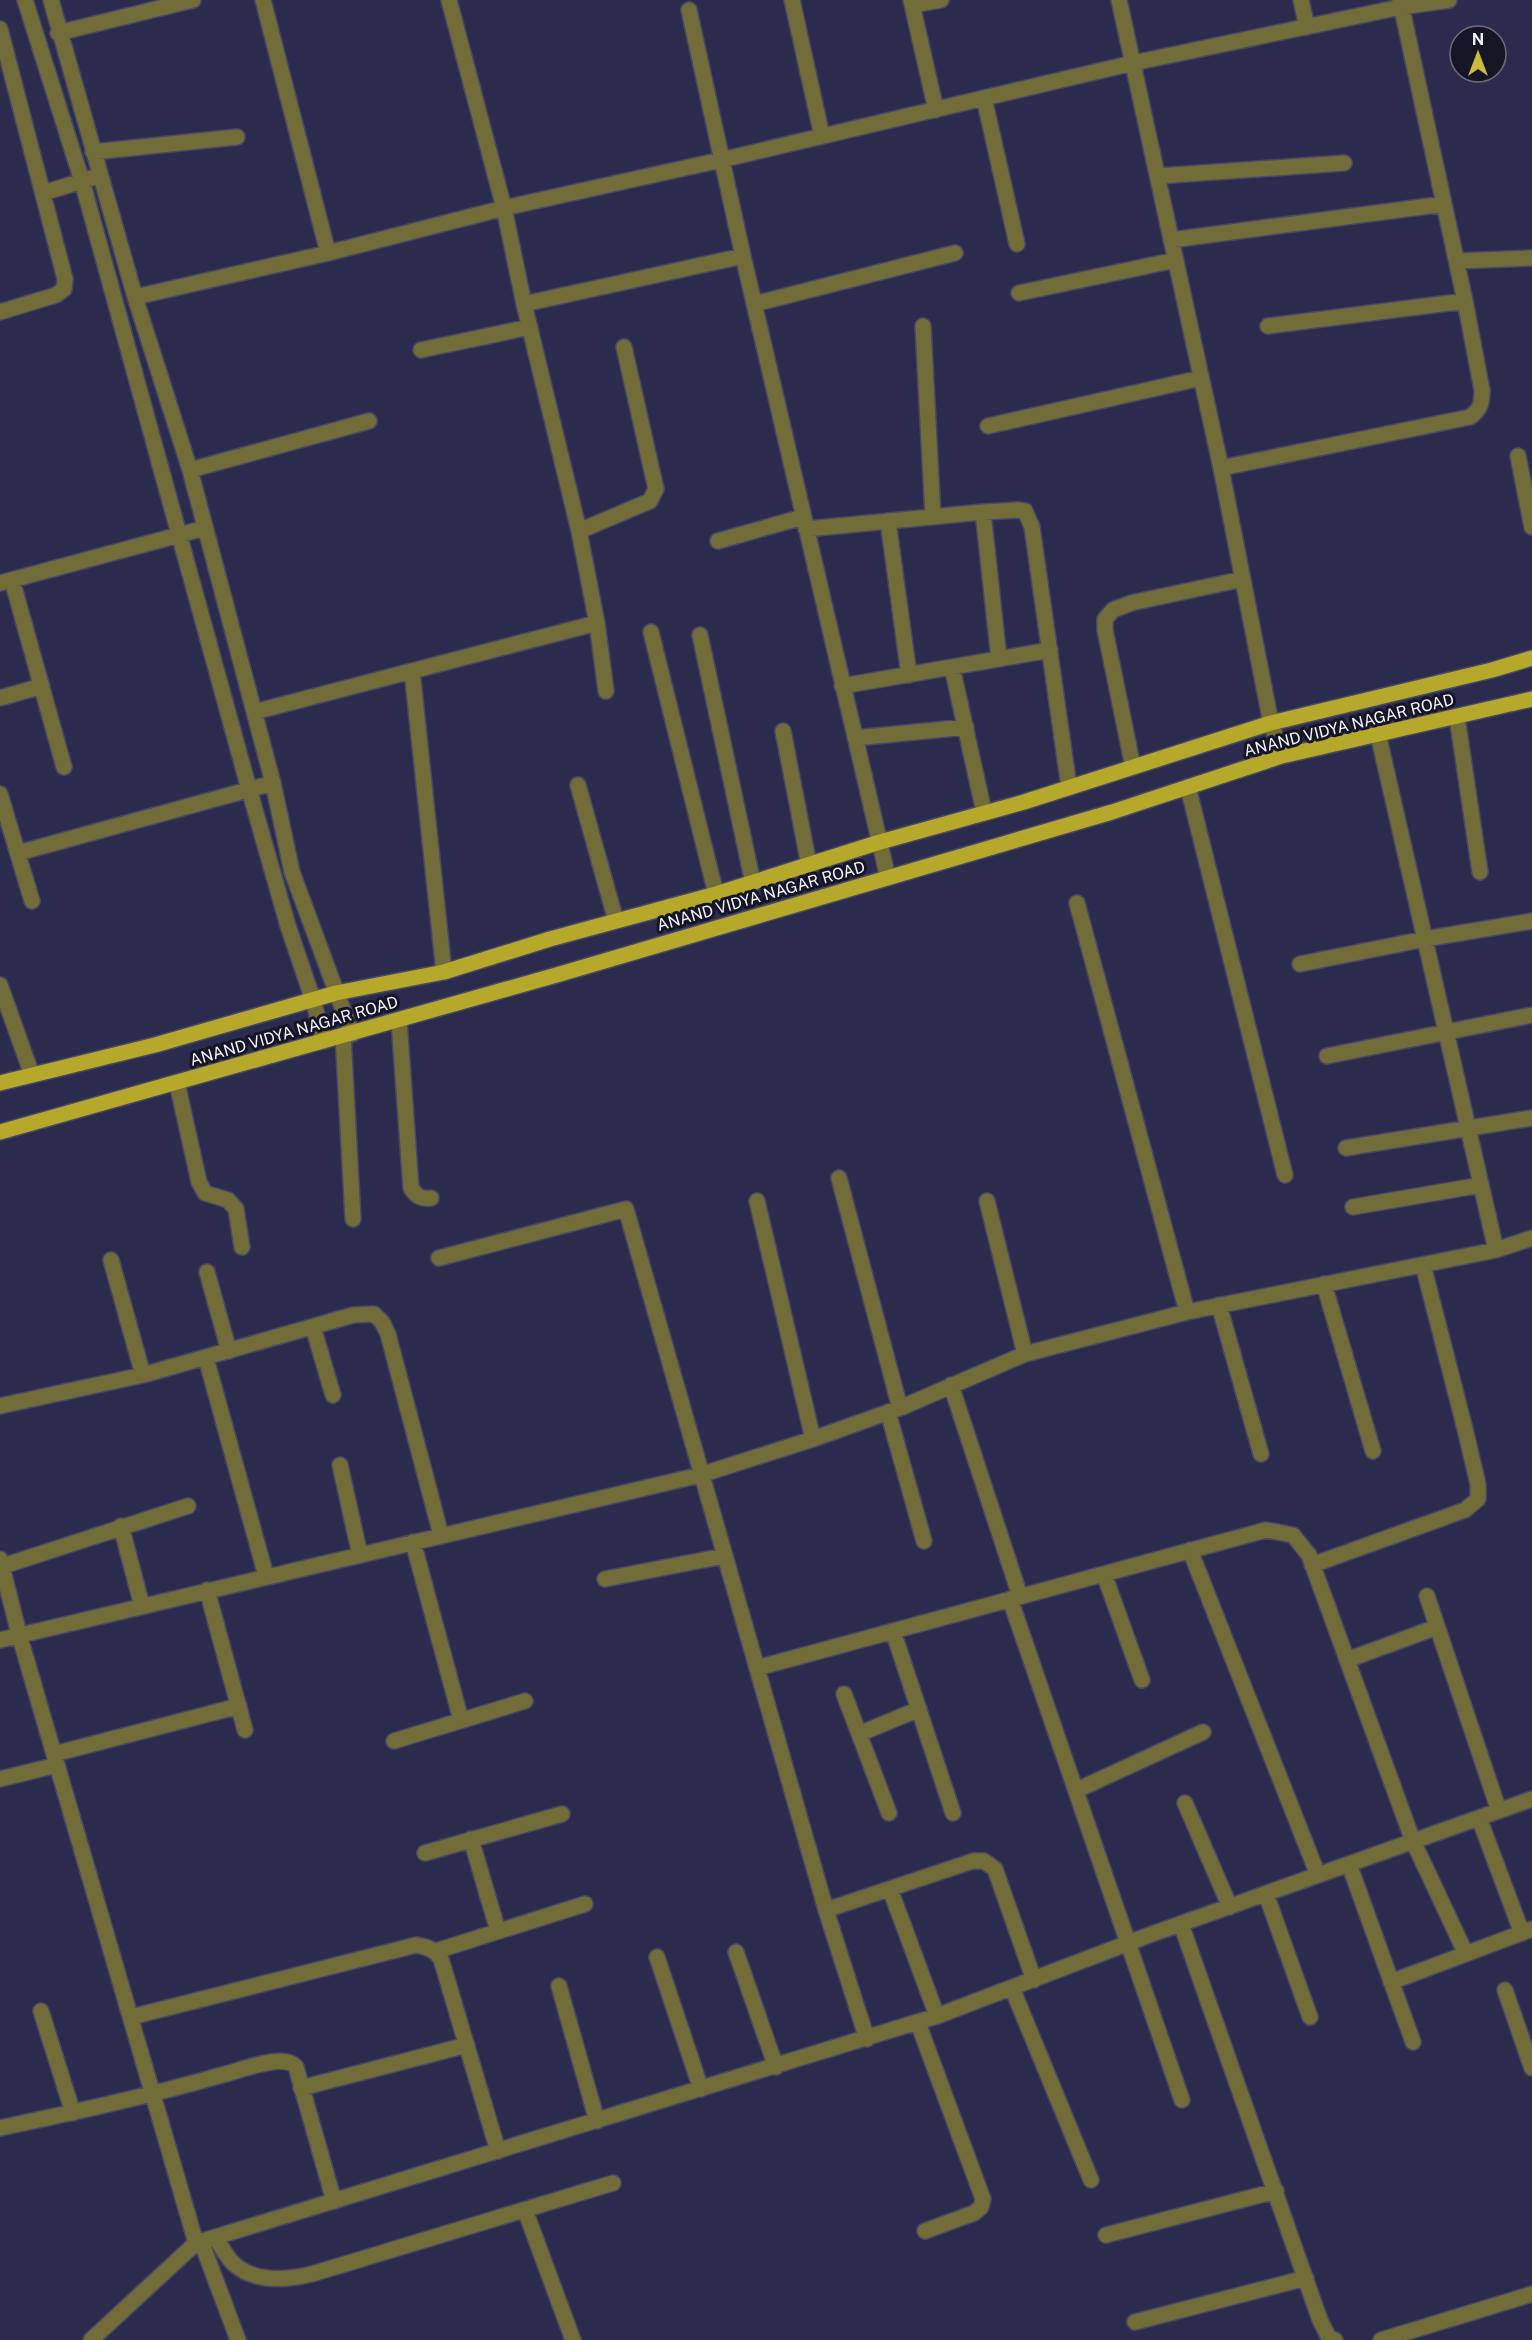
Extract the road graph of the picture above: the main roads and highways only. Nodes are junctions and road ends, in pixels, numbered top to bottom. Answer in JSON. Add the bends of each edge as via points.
{"nodes":[{"id":1,"x":1532,"y":658,"type":"edge"},
{"id":2,"x":1532,"y":699,"type":"edge"},
{"id":3,"x":0,"y":1083,"type":"edge"},
{"id":4,"x":0,"y":1132,"type":"edge"}],
"edges":[{"from":1,"to":3,"type":"main road","name":"ANAND VIDYA NAGAR ROAD","via":[[1271,723],[753,883],[444,972],[336,993],[155,1045]]},
{"from":2,"to":4,"type":"main road","name":"ANAND VIDYA NAGAR ROAD","via":[[1282,756],[1112,812],[888,878]]}]}
